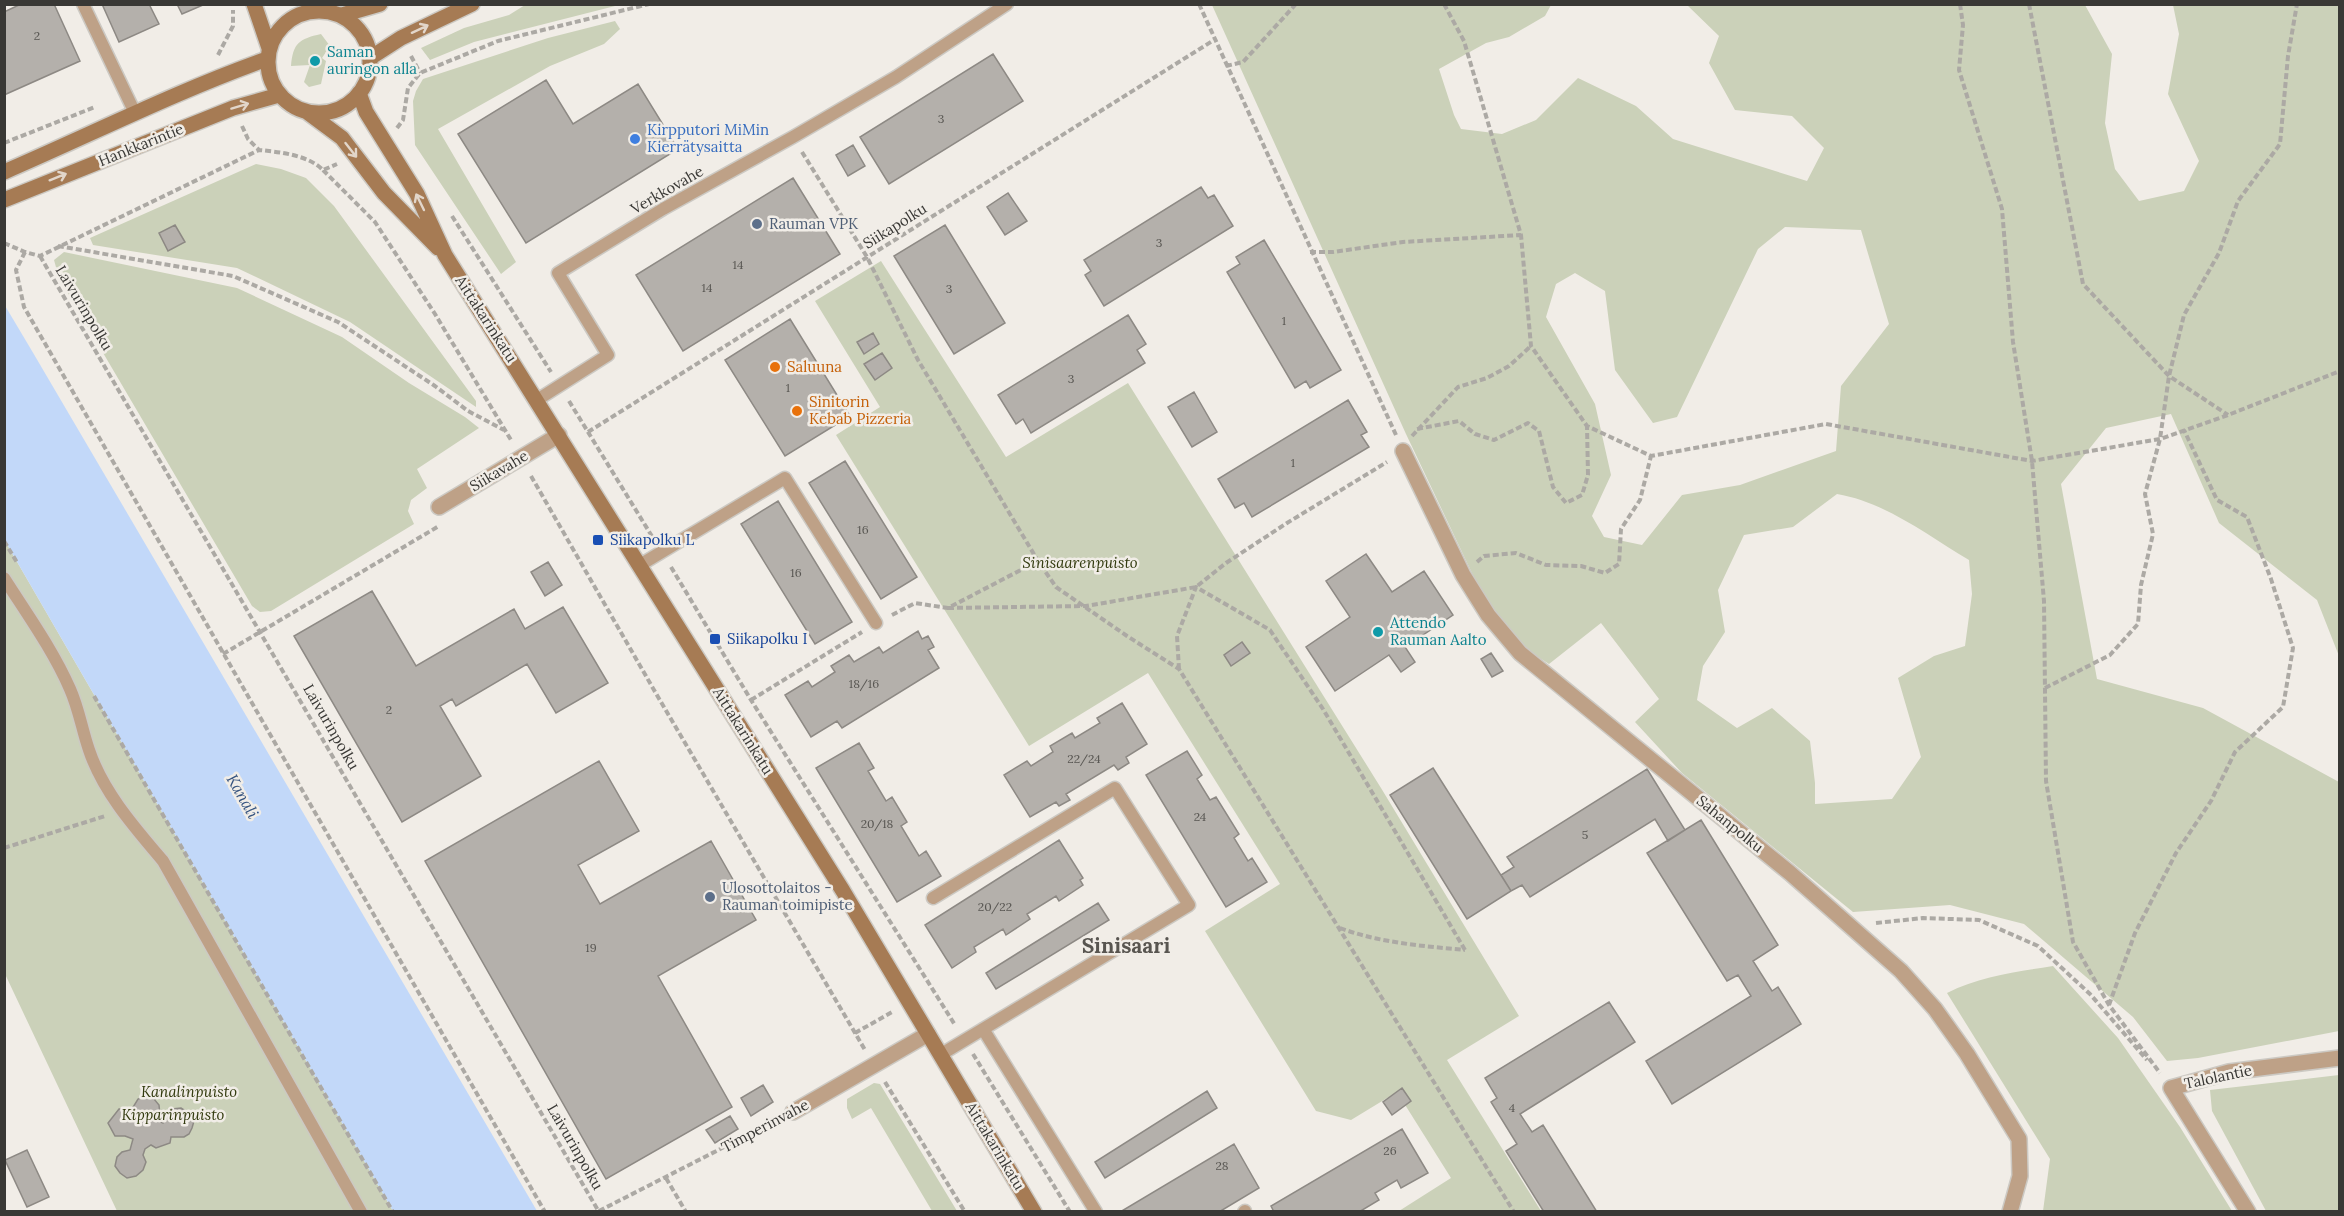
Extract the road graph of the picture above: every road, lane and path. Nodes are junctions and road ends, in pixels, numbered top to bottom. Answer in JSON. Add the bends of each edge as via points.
{"nodes":[{"id":1,"x":83,"y":4,"type":"edge"},
{"id":2,"x":254,"y":4,"type":"edge"},
{"id":3,"x":380,"y":4,"type":"edge"},
{"id":4,"x":472,"y":4,"type":"edge"},
{"id":5,"x":649,"y":4,"type":"edge"},
{"id":6,"x":1007,"y":4,"type":"edge"},
{"id":7,"x":1199,"y":4,"type":"edge"},
{"id":8,"x":1296,"y":4,"type":"edge"},
{"id":9,"x":1444,"y":4,"type":"edge"},
{"id":10,"x":1960,"y":4,"type":"edge"},
{"id":11,"x":2029,"y":4,"type":"edge"},
{"id":12,"x":2297,"y":4,"type":"edge"},
{"id":13,"x":303,"y":8,"type":"edge"},
{"id":14,"x":342,"y":15,"type":"junction"},
{"id":15,"x":1214,"y":40,"type":"junction"},
{"id":16,"x":268,"y":53,"type":"junction"},
{"id":17,"x":370,"y":58,"type":"junction"},
{"id":18,"x":1226,"y":66,"type":"junction"},
{"id":19,"x":420,"y":73,"type":"dead end"},
{"id":20,"x":359,"y":93,"type":"junction"},
{"id":21,"x":279,"y":95,"type":"junction"},
{"id":22,"x":307,"y":112,"type":"junction"},
{"id":23,"x":135,"y":113,"type":"junction"},
{"id":24,"x":793,"y":137,"type":"junction"},
{"id":25,"x":259,"y":150,"type":"dead end"},
{"id":26,"x":323,"y":170,"type":"dead end"},
{"id":27,"x":4,"y":172,"type":"edge"},
{"id":28,"x":4,"y":200,"type":"edge"},
{"id":29,"x":447,"y":208,"type":"dead end"},
{"id":30,"x":1521,"y":235,"type":"junction"},
{"id":31,"x":4,"y":243,"type":"edge"},
{"id":32,"x":58,"y":246,"type":"junction"},
{"id":33,"x":25,"y":252,"type":"junction"},
{"id":34,"x":1310,"y":252,"type":"junction"},
{"id":35,"x":445,"y":255,"type":"junction"},
{"id":36,"x":40,"y":256,"type":"junction"},
{"id":37,"x":867,"y":257,"type":"junction"},
{"id":38,"x":1531,"y":346,"type":"junction"},
{"id":39,"x":2340,"y":370,"type":"edge"},
{"id":40,"x":2169,"y":375,"type":"junction"},
{"id":41,"x":560,"y":386,"type":"junction"},
{"id":42,"x":537,"y":400,"type":"junction"},
{"id":43,"x":2228,"y":415,"type":"junction"},
{"id":44,"x":1587,"y":426,"type":"junction"},
{"id":45,"x":1416,"y":429,"type":"junction"},
{"id":46,"x":2184,"y":430,"type":"junction"},
{"id":47,"x":506,"y":431,"type":"junction"},
{"id":48,"x":588,"y":432,"type":"junction"},
{"id":49,"x":560,"y":435,"type":"junction"},
{"id":50,"x":2160,"y":439,"type":"junction"},
{"id":51,"x":1403,"y":451,"type":"junction"},
{"id":52,"x":1651,"y":456,"type":"junction"},
{"id":53,"x":521,"y":458,"type":"junction"},
{"id":54,"x":2032,"y":460,"type":"junction"},
{"id":55,"x":440,"y":507,"type":"dead end"},
{"id":56,"x":447,"y":522,"type":"dead end"},
{"id":57,"x":4,"y":541,"type":"edge"},
{"id":58,"x":663,"y":553,"type":"junction"},
{"id":59,"x":1484,"y":556,"type":"dead end"},
{"id":60,"x":640,"y":565,"type":"junction"},
{"id":61,"x":22,"y":572,"type":"dead end"},
{"id":62,"x":4,"y":578,"type":"edge"},
{"id":63,"x":1196,"y":587,"type":"junction"},
{"id":64,"x":1086,"y":606,"type":"junction"},
{"id":65,"x":948,"y":608,"type":"dead end"},
{"id":66,"x":876,"y":623,"type":"dead end"},
{"id":67,"x":261,"y":631,"type":"junction"},
{"id":68,"x":223,"y":654,"type":"junction"},
{"id":69,"x":1179,"y":669,"type":"junction"},
{"id":70,"x":2045,"y":688,"type":"junction"},
{"id":71,"x":94,"y":696,"type":"dead end"},
{"id":72,"x":123,"y":811,"type":"junction"},
{"id":73,"x":4,"y":848,"type":"edge"},
{"id":74,"x":933,"y":898,"type":"dead end"},
{"id":75,"x":1851,"y":926,"type":"junction"},
{"id":76,"x":1339,"y":928,"type":"junction"},
{"id":77,"x":2109,"y":1005,"type":"junction"},
{"id":78,"x":983,"y":1029,"type":"junction"},
{"id":79,"x":928,"y":1034,"type":"junction"},
{"id":80,"x":964,"y":1040,"type":"junction"},
{"id":81,"x":940,"y":1055,"type":"junction"},
{"id":82,"x":2340,"y":1058,"type":"edge"},
{"id":83,"x":874,"y":1066,"type":"junction"},
{"id":84,"x":2171,"y":1088,"type":"junction"},
{"id":85,"x":793,"y":1112,"type":"joint"},
{"id":86,"x":666,"y":1178,"type":"junction"},
{"id":87,"x":599,"y":1211,"type":"edge"},
{"id":88,"x":361,"y":1212,"type":"edge"},
{"id":89,"x":393,"y":1212,"type":"edge"},
{"id":90,"x":545,"y":1212,"type":"edge"},
{"id":91,"x":686,"y":1212,"type":"edge"},
{"id":92,"x":964,"y":1212,"type":"edge"},
{"id":93,"x":1034,"y":1212,"type":"edge"},
{"id":94,"x":1070,"y":1212,"type":"edge"},
{"id":95,"x":1095,"y":1212,"type":"edge"},
{"id":96,"x":1514,"y":1212,"type":"edge"},
{"id":97,"x":2010,"y":1212,"type":"edge"},
{"id":98,"x":2248,"y":1212,"type":"edge"}],
"edges":[{"from":1,"to":23,"type":"lane"},
{"from":2,"to":16,"type":"main road"},
{"from":3,"to":14,"type":"main road"},
{"from":17,"to":4,"type":"main road","one_way":true,"via":[[401,38]]},
{"from":5,"to":19,"type":"path","via":[[498,41]]},
{"from":6,"to":24,"type":"lane","name":"Verkkovahe"},
{"from":7,"to":15,"type":"path"},
{"from":8,"to":18,"type":"path","via":[[1243,62]]},
{"from":9,"to":30,"type":"path","via":[[1464,41]]},
{"from":10,"to":54,"type":"path","via":[[1963,25],[1959,70],[2002,209],[2013,342]]},
{"from":11,"to":40,"type":"path","via":[[2084,284]]},
{"from":12,"to":40,"type":"path","via":[[2280,144],[2238,201],[2219,254],[2184,315]]},
{"from":13,"to":14,"type":"main road"},
{"from":13,"to":16,"type":"main road","via":[[283,24]]},
{"from":14,"to":17,"type":"main road","via":[[358,28]]},
{"from":15,"to":18,"type":"path"},
{"from":15,"to":37,"type":"path","name":"Siikapolku"},
{"from":16,"to":21,"type":"main road","via":[[270,80]]},
{"from":16,"to":23,"type":"main road","name":"Hankkarintie"},
{"from":17,"to":20,"type":"main road","via":[[368,76]]},
{"from":18,"to":34,"type":"path"},
{"from":20,"to":22,"type":"main road","via":[[344,107],[327,113]]},
{"from":35,"to":20,"type":"main road","name":"Aittakarinkatu","one_way":true,"via":[[417,194],[366,112]]},
{"from":21,"to":22,"type":"main road"},
{"from":28,"to":21,"type":"main road","name":"Hankkarintie","one_way":true,"via":[[232,108]]},
{"from":22,"to":35,"type":"main road","name":"Aittakarinkatu","one_way":true,"via":[[342,138],[384,193]]},
{"from":23,"to":27,"type":"main road","name":"Hankkarintie"},
{"from":24,"to":37,"type":"path"},
{"from":24,"to":41,"type":"lane","name":"Verkkovahe","via":[[663,208],[558,273],[608,355]]},
{"from":25,"to":32,"type":"path"},
{"from":26,"to":47,"type":"path","via":[[375,222]]},
{"from":29,"to":41,"type":"path"},
{"from":30,"to":34,"type":"path"},
{"from":30,"to":38,"type":"path"},
{"from":31,"to":33,"type":"path"},
{"from":32,"to":36,"type":"path"},
{"from":32,"to":47,"type":"path","via":[[233,276],[338,322],[468,411]]},
{"from":33,"to":36,"type":"path"},
{"from":33,"to":68,"type":"path","via":[[16,270],[24,308]]},
{"from":34,"to":51,"type":"path"},
{"from":35,"to":42,"type":"main road","name":"Aittakarinkatu"},
{"from":36,"to":67,"type":"path","name":"Laivurinpolku"},
{"from":37,"to":48,"type":"path","name":"Siikapolku"},
{"from":37,"to":64,"type":"path","via":[[918,360],[1038,561],[1056,586]]},
{"from":38,"to":44,"type":"path"},
{"from":38,"to":45,"type":"path","via":[[1509,366],[1458,387]]},
{"from":39,"to":43,"type":"path"},
{"from":40,"to":43,"type":"path"},
{"from":40,"to":50,"type":"path"},
{"from":41,"to":42,"type":"lane","name":"Verkkovahe"},
{"from":41,"to":48,"type":"path"},
{"from":42,"to":49,"type":"main road","name":"Aittakarinkatu"},
{"from":43,"to":46,"type":"path"},
{"from":44,"to":45,"type":"path","via":[[1588,475],[1582,495],[1566,503],[1553,487],[1539,431],[1528,423],[1494,440],[1475,434],[1459,421]]},
{"from":44,"to":52,"type":"path"},
{"from":45,"to":51,"type":"path"},
{"from":46,"to":50,"type":"path"},
{"from":46,"to":77,"type":"path","via":[[2217,500],[2247,517],[2293,648],[2283,707],[2235,752],[2211,801],[2176,853],[2135,933]]},
{"from":47,"to":53,"type":"path"},
{"from":48,"to":58,"type":"path"},
{"from":49,"to":53,"type":"street","name":"Siikavahe"},
{"from":49,"to":60,"type":"main road","name":"Aittakarinkatu"},
{"from":50,"to":54,"type":"path"},
{"from":50,"to":70,"type":"path","via":[[2145,494],[2153,534],[2141,585],[2138,624],[2110,655]]},
{"from":51,"to":63,"type":"path","via":[[1226,563]]},
{"from":51,"to":75,"type":"street","name":"Sahanpolku","via":[[1463,575],[1488,615],[1520,653]]},
{"from":52,"to":54,"type":"path","via":[[1826,424]]},
{"from":52,"to":59,"type":"path","via":[[1640,500],[1621,529],[1620,564],[1605,573],[1581,566],[1546,565],[1516,553]]},
{"from":53,"to":55,"type":"street","name":"Siikavahe"},
{"from":53,"to":83,"type":"path"},
{"from":54,"to":70,"type":"path","via":[[2044,602]]},
{"from":56,"to":67,"type":"path"},
{"from":57,"to":61,"type":"path"},
{"from":58,"to":60,"type":"lane"},
{"from":58,"to":66,"type":"lane","via":[[785,478]]},
{"from":58,"to":80,"type":"path"},
{"from":60,"to":79,"type":"main road","name":"Aittakarinkatu"},
{"from":62,"to":72,"type":"lane","via":[[70,688],[89,750]]},
{"from":63,"to":64,"type":"path"},
{"from":63,"to":69,"type":"path","via":[[1177,636]]},
{"from":63,"to":76,"type":"path","via":[[1270,630],[1323,709],[1465,950],[1410,945]]},
{"from":64,"to":65,"type":"path"},
{"from":64,"to":69,"type":"path"},
{"from":67,"to":68,"type":"path"},
{"from":67,"to":87,"type":"path","name":"Laivurinpolku"},
{"from":68,"to":90,"type":"path"},
{"from":69,"to":76,"type":"path"},
{"from":70,"to":77,"type":"path","via":[[2046,781],[2073,942]]},
{"from":71,"to":89,"type":"path"},
{"from":72,"to":73,"type":"path"},
{"from":72,"to":88,"type":"lane","via":[[163,861]]},
{"from":74,"to":78,"type":"lane","via":[[1115,788],[1189,905]]},
{"from":75,"to":84,"type":"path","via":[[1923,918],[1979,920],[2038,946],[2090,994]]},
{"from":75,"to":97,"type":"street","name":"Sahanpolku","via":[[1901,971],[1935,1009],[2019,1139],[2020,1176]]},
{"from":76,"to":96,"type":"path"},
{"from":77,"to":84,"type":"path"},
{"from":78,"to":80,"type":"lane"},
{"from":78,"to":95,"type":"lane"},
{"from":79,"to":81,"type":"main road","name":"Aittakarinkatu"},
{"from":79,"to":83,"type":"street","name":"Timperinvahe"},
{"from":80,"to":81,"type":"lane"},
{"from":80,"to":94,"type":"path"},
{"from":81,"to":93,"type":"main road","name":"Aittakarinkatu"},
{"from":82,"to":84,"type":"street","name":"Talolantie","via":[[2229,1072]]},
{"from":83,"to":85,"type":"street","name":"Timperinvahe"},
{"from":83,"to":92,"type":"path"},
{"from":84,"to":98,"type":"street","name":"Talolantie"},
{"from":85,"to":86,"type":"path","name":"Timperinvahe"},
{"from":86,"to":87,"type":"path","name":"Timperinvahe"},
{"from":86,"to":91,"type":"path"}]}
